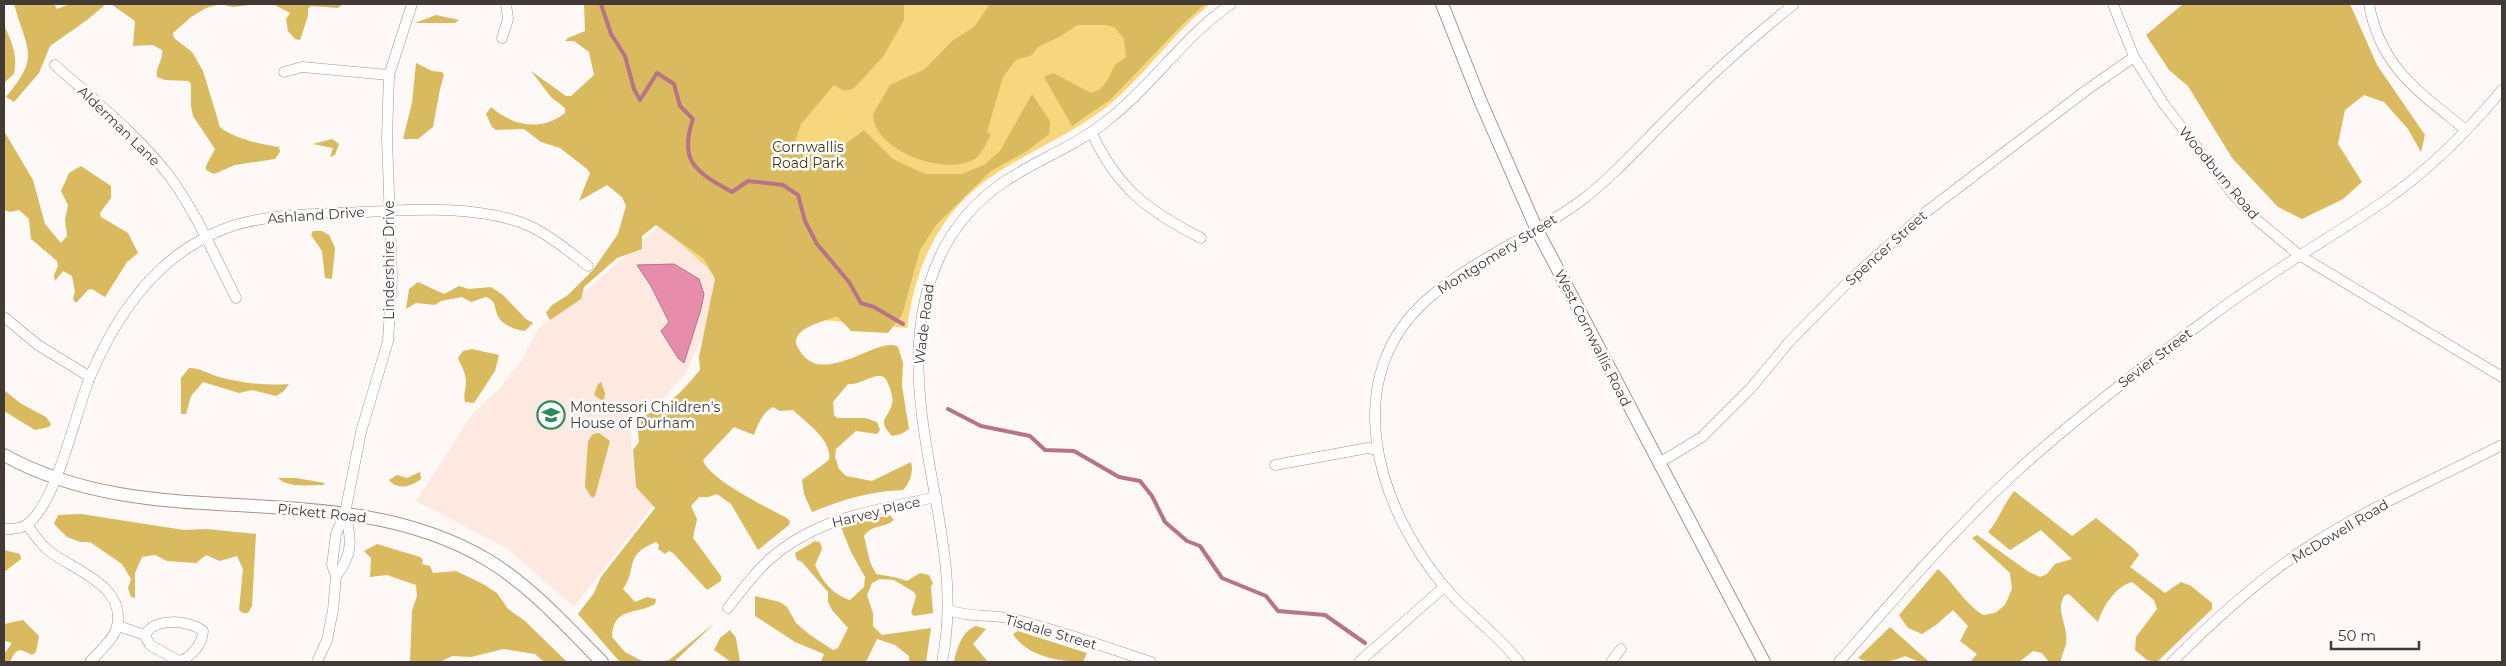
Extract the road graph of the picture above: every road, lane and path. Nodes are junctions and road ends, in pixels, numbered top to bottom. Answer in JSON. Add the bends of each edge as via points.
{"nodes":[{"id":1,"x":412,"y":4,"type":"edge"},
{"id":2,"x":506,"y":4,"type":"edge"},
{"id":3,"x":1231,"y":4,"type":"edge"},
{"id":4,"x":1442,"y":4,"type":"edge"},
{"id":5,"x":1794,"y":4,"type":"edge"},
{"id":6,"x":2113,"y":4,"type":"edge"},
{"id":7,"x":2368,"y":4,"type":"edge"},
{"id":8,"x":502,"y":38,"type":"dead end"},
{"id":9,"x":2134,"y":56,"type":"junction"},
{"id":10,"x":56,"y":64,"type":"dead end"},
{"id":11,"x":284,"y":72,"type":"dead end"},
{"id":12,"x":390,"y":75,"type":"junction"},
{"id":13,"x":2502,"y":90,"type":"edge"},
{"id":14,"x":2466,"y":130,"type":"junction"},
{"id":15,"x":1092,"y":133,"type":"junction"},
{"id":16,"x":390,"y":211,"type":"junction"},
{"id":17,"x":1537,"y":230,"type":"junction"},
{"id":18,"x":205,"y":238,"type":"junction"},
{"id":19,"x":1201,"y":238,"type":"dead end"},
{"id":20,"x":2299,"y":255,"type":"junction"},
{"id":21,"x":588,"y":266,"type":"dead end"},
{"id":22,"x":236,"y":298,"type":"dead end"},
{"id":23,"x":4,"y":317,"type":"edge"},
{"id":24,"x":90,"y":377,"type":"junction"},
{"id":25,"x":2502,"y":377,"type":"edge"},
{"id":26,"x":2502,"y":445,"type":"edge"},
{"id":27,"x":1378,"y":450,"type":"junction"},
{"id":28,"x":4,"y":455,"type":"edge"},
{"id":29,"x":1659,"y":462,"type":"junction"},
{"id":30,"x":1274,"y":465,"type":"dead end"},
{"id":31,"x":56,"y":479,"type":"junction"},
{"id":32,"x":936,"y":497,"type":"junction"},
{"id":33,"x":345,"y":514,"type":"junction"},
{"id":34,"x":27,"y":525,"type":"junction"},
{"id":35,"x":4,"y":529,"type":"edge"},
{"id":36,"x":334,"y":552,"type":"junction"},
{"id":37,"x":350,"y":555,"type":"junction"},
{"id":38,"x":336,"y":576,"type":"junction"},
{"id":39,"x":1444,"y":587,"type":"junction"},
{"id":40,"x":728,"y":608,"type":"dead end"},
{"id":41,"x":949,"y":610,"type":"junction"},
{"id":42,"x":118,"y":626,"type":"junction"},
{"id":43,"x":145,"y":635,"type":"junction"},
{"id":44,"x":1621,"y":649,"type":"dead end"},
{"id":45,"x":90,"y":662,"type":"edge"},
{"id":46,"x":317,"y":662,"type":"edge"},
{"id":47,"x":602,"y":662,"type":"edge"},
{"id":48,"x":942,"y":662,"type":"edge"},
{"id":49,"x":1151,"y":662,"type":"edge"},
{"id":50,"x":1359,"y":662,"type":"edge"},
{"id":51,"x":1519,"y":662,"type":"edge"},
{"id":52,"x":1611,"y":662,"type":"edge"},
{"id":53,"x":1764,"y":662,"type":"edge"},
{"id":54,"x":1839,"y":662,"type":"edge"},
{"id":55,"x":2172,"y":662,"type":"edge"}],
"edges":[{"from":1,"to":12,"type":"street","name":"Lindershire Drive"},
{"from":2,"to":8,"type":"street","via":[[508,18]]},
{"from":3,"to":15,"type":"street","name":"Wade Road","via":[[1196,33],[1134,98]]},
{"from":4,"to":17,"type":"street","name":"West Cornwallis Road"},
{"from":5,"to":17,"type":"street","name":"Montgomery Street","via":[[1687,99],[1615,172],[1582,200]]},
{"from":6,"to":9,"type":"street","name":"Woodburn Road"},
{"from":7,"to":14,"type":"street","via":[[2379,40],[2394,66],[2408,82]]},
{"from":9,"to":20,"type":"street","name":"Woodburn Road","via":[[2162,103],[2232,193],[2257,220]]},
{"from":9,"to":29,"type":"street","name":"Spencer Street","via":[[1919,218],[1849,281],[1702,437]]},
{"from":10,"to":18,"type":"street","name":"Alderman Lane","via":[[159,164]]},
{"from":11,"to":12,"type":"street","via":[[302,67]]},
{"from":12,"to":16,"type":"street","name":"Lindershire Drive","via":[[386,138]]},
{"from":13,"to":14,"type":"street","name":"Sevier Street"},
{"from":14,"to":20,"type":"street","name":"Sevier Street","via":[[2383,202]]},
{"from":15,"to":19,"type":"street","via":[[1123,183],[1138,200]]},
{"from":15,"to":32,"type":"street","name":"Wade Road","via":[[985,195],[950,235],[932,271],[922,320],[918,373]]},
{"from":16,"to":18,"type":"street","name":"Ashland Drive","via":[[274,216],[234,226]]},
{"from":16,"to":21,"type":"street","name":"Ashland Drive","via":[[447,209],[498,216],[539,232]]},
{"from":16,"to":33,"type":"street","name":"Lindershire Drive","via":[[392,278],[388,341],[360,432]]},
{"from":17,"to":27,"type":"street","name":"Montgomery Street","via":[[1437,291],[1402,329],[1384,360],[1376,392]]},
{"from":17,"to":29,"type":"street","name":"West Cornwallis Road"},
{"from":18,"to":22,"type":"street","name":"Alderman Lane"},
{"from":18,"to":24,"type":"street","name":"Ashland Drive","via":[[153,277],[132,301]]},
{"from":20,"to":25,"type":"street","name":"Woodburn Road"},
{"from":20,"to":54,"type":"street","name":"Sevier Street","via":[[2116,387],[2015,473],[1947,541]]},
{"from":23,"to":24,"type":"street","via":[[38,345]]},
{"from":24,"to":31,"type":"street","name":"Ashland Drive"},
{"from":26,"to":55,"type":"street","name":"McDowell Road","via":[[2397,496],[2311,545],[2252,590]]},
{"from":27,"to":30,"type":"street","via":[[1368,448]]},
{"from":27,"to":39,"type":"street","name":"Montgomery Street","via":[[1385,478],[1406,529]]},
{"from":28,"to":31,"type":"street","name":"Pickett Road"},
{"from":29,"to":53,"type":"street","name":"West Cornwallis Road"},
{"from":31,"to":33,"type":"street","name":"Pickett Road","via":[[128,497]]},
{"from":31,"to":34,"type":"street","name":"Ashland Drive"},
{"from":32,"to":40,"type":"street","name":"Harvey Place","via":[[851,515],[808,532],[770,559]]},
{"from":32,"to":41,"type":"street","name":"Wade Road"},
{"from":33,"to":36,"type":"street","via":[[336,534]]},
{"from":33,"to":37,"type":"street","via":[[351,536]]},
{"from":33,"to":47,"type":"street","name":"Pickett Road","via":[[428,532],[486,560],[519,582]]},
{"from":34,"to":35,"type":"street"},
{"from":34,"to":42,"type":"street","via":[[48,550],[91,577],[110,594]]},
{"from":36,"to":37,"type":"street"},
{"from":36,"to":38,"type":"street","via":[[332,565]]},
{"from":37,"to":38,"type":"street"},
{"from":38,"to":46,"type":"street","via":[[327,640]]},
{"from":39,"to":50,"type":"street"},
{"from":39,"to":51,"type":"street","name":"Montgomery Street"},
{"from":41,"to":48,"type":"street","name":"Wade Road"},
{"from":41,"to":49,"type":"street","name":"Tisdale Street","via":[[1037,625]]},
{"from":42,"to":43,"type":"street"},
{"from":42,"to":45,"type":"street"},
{"from":43,"to":43,"type":"street","via":[[150,645],[179,661],[186,659],[203,640],[203,631],[195,624],[184,622],[155,625],[148,628]]},
{"from":44,"to":52,"type":"street"}]}
